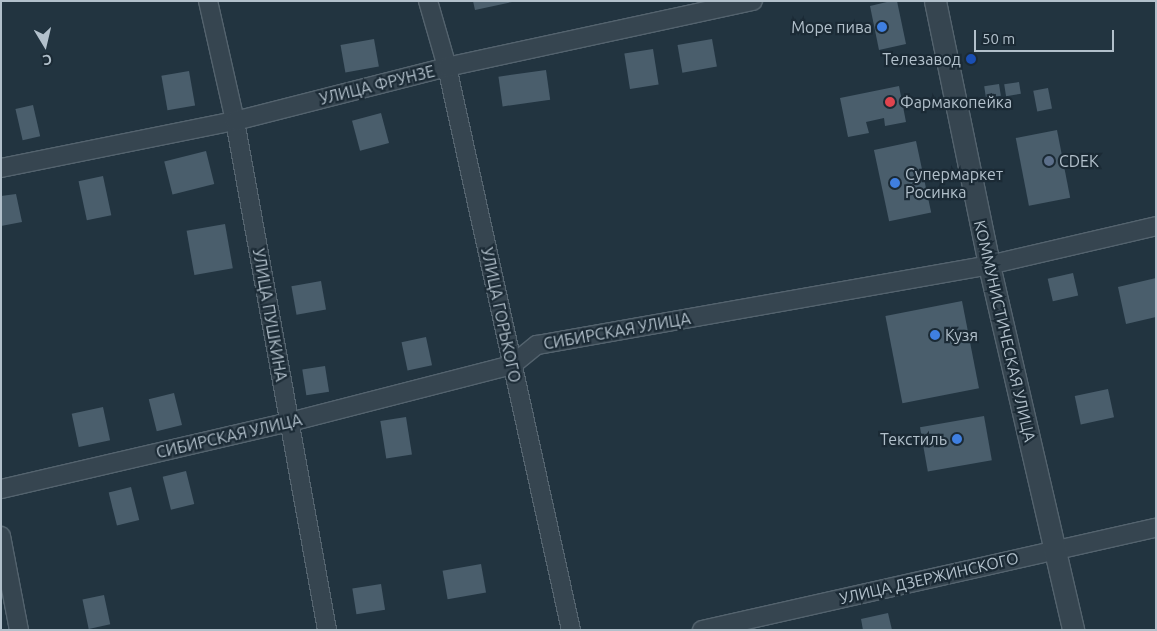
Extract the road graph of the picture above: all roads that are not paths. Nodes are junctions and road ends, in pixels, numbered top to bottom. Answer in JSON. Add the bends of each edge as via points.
{"nodes":[{"id":1,"x":208,"y":1,"type":"edge"},
{"id":2,"x":428,"y":1,"type":"edge"},
{"id":3,"x":753,"y":1,"type":"edge"},
{"id":4,"x":935,"y":1,"type":"edge"},
{"id":5,"x":446,"y":67,"type":"junction"},
{"id":6,"x":235,"y":121,"type":"junction"},
{"id":7,"x":1,"y":168,"type":"edge"},
{"id":8,"x":1156,"y":226,"type":"edge"},
{"id":9,"x":989,"y":265,"type":"junction"},
{"id":10,"x":512,"y":365,"type":"junction"},
{"id":11,"x":290,"y":422,"type":"junction"},
{"id":12,"x":1,"y":489,"type":"edge"},
{"id":13,"x":1156,"y":528,"type":"edge"},
{"id":14,"x":1,"y":536,"type":"edge"},
{"id":15,"x":1055,"y":549,"type":"junction"},
{"id":16,"x":19,"y":630,"type":"edge"},
{"id":17,"x":328,"y":630,"type":"edge"},
{"id":18,"x":571,"y":630,"type":"edge"},
{"id":19,"x":702,"y":630,"type":"edge"},
{"id":20,"x":1073,"y":630,"type":"edge"}],
"edges":[{"from":1,"to":6,"type":"street","name":"УЛИЦА ПУШКИНА"},
{"from":2,"to":5,"type":"street","name":"УЛИЦА ГОРЬКОГО"},
{"from":3,"to":5,"type":"street","name":"УЛИЦА ФРУНЗЕ"},
{"from":4,"to":9,"type":"street","name":"КОММУНИСТИЧЕСКАЯ УЛИЦА"},
{"from":5,"to":6,"type":"street","name":"УЛИЦА ФРУНЗЕ"},
{"from":5,"to":10,"type":"street","name":"УЛИЦА ГОРЬКОГО"},
{"from":6,"to":7,"type":"street","name":"УЛИЦА ФРУНЗЕ"},
{"from":6,"to":11,"type":"street","name":"УЛИЦА ПУШКИНА"},
{"from":8,"to":9,"type":"street","name":"СИБИРСКАЯ УЛИЦА"},
{"from":9,"to":10,"type":"street","name":"СИБИРСКАЯ УЛИЦА","via":[[537,345]]},
{"from":9,"to":15,"type":"street","name":"КОММУНИСТИЧЕСКАЯ УЛИЦА"},
{"from":10,"to":11,"type":"street","name":"СИБИРСКАЯ УЛИЦА"},
{"from":10,"to":18,"type":"street","name":"УЛИЦА ГОРЬКОГО"},
{"from":11,"to":12,"type":"street","name":"СИБИРСКАЯ УЛИЦА"},
{"from":11,"to":17,"type":"street","name":"УЛИЦА ПУШКИНА"},
{"from":13,"to":15,"type":"street","name":"УЛИЦА ДЗЕРЖИНСКОГО"},
{"from":14,"to":16,"type":"street"},
{"from":15,"to":19,"type":"street","name":"УЛИЦА ДЗЕРЖИНСКОГО"},
{"from":15,"to":20,"type":"street","name":"КОММУНИСТИЧЕСКАЯ УЛИЦА"}]}
